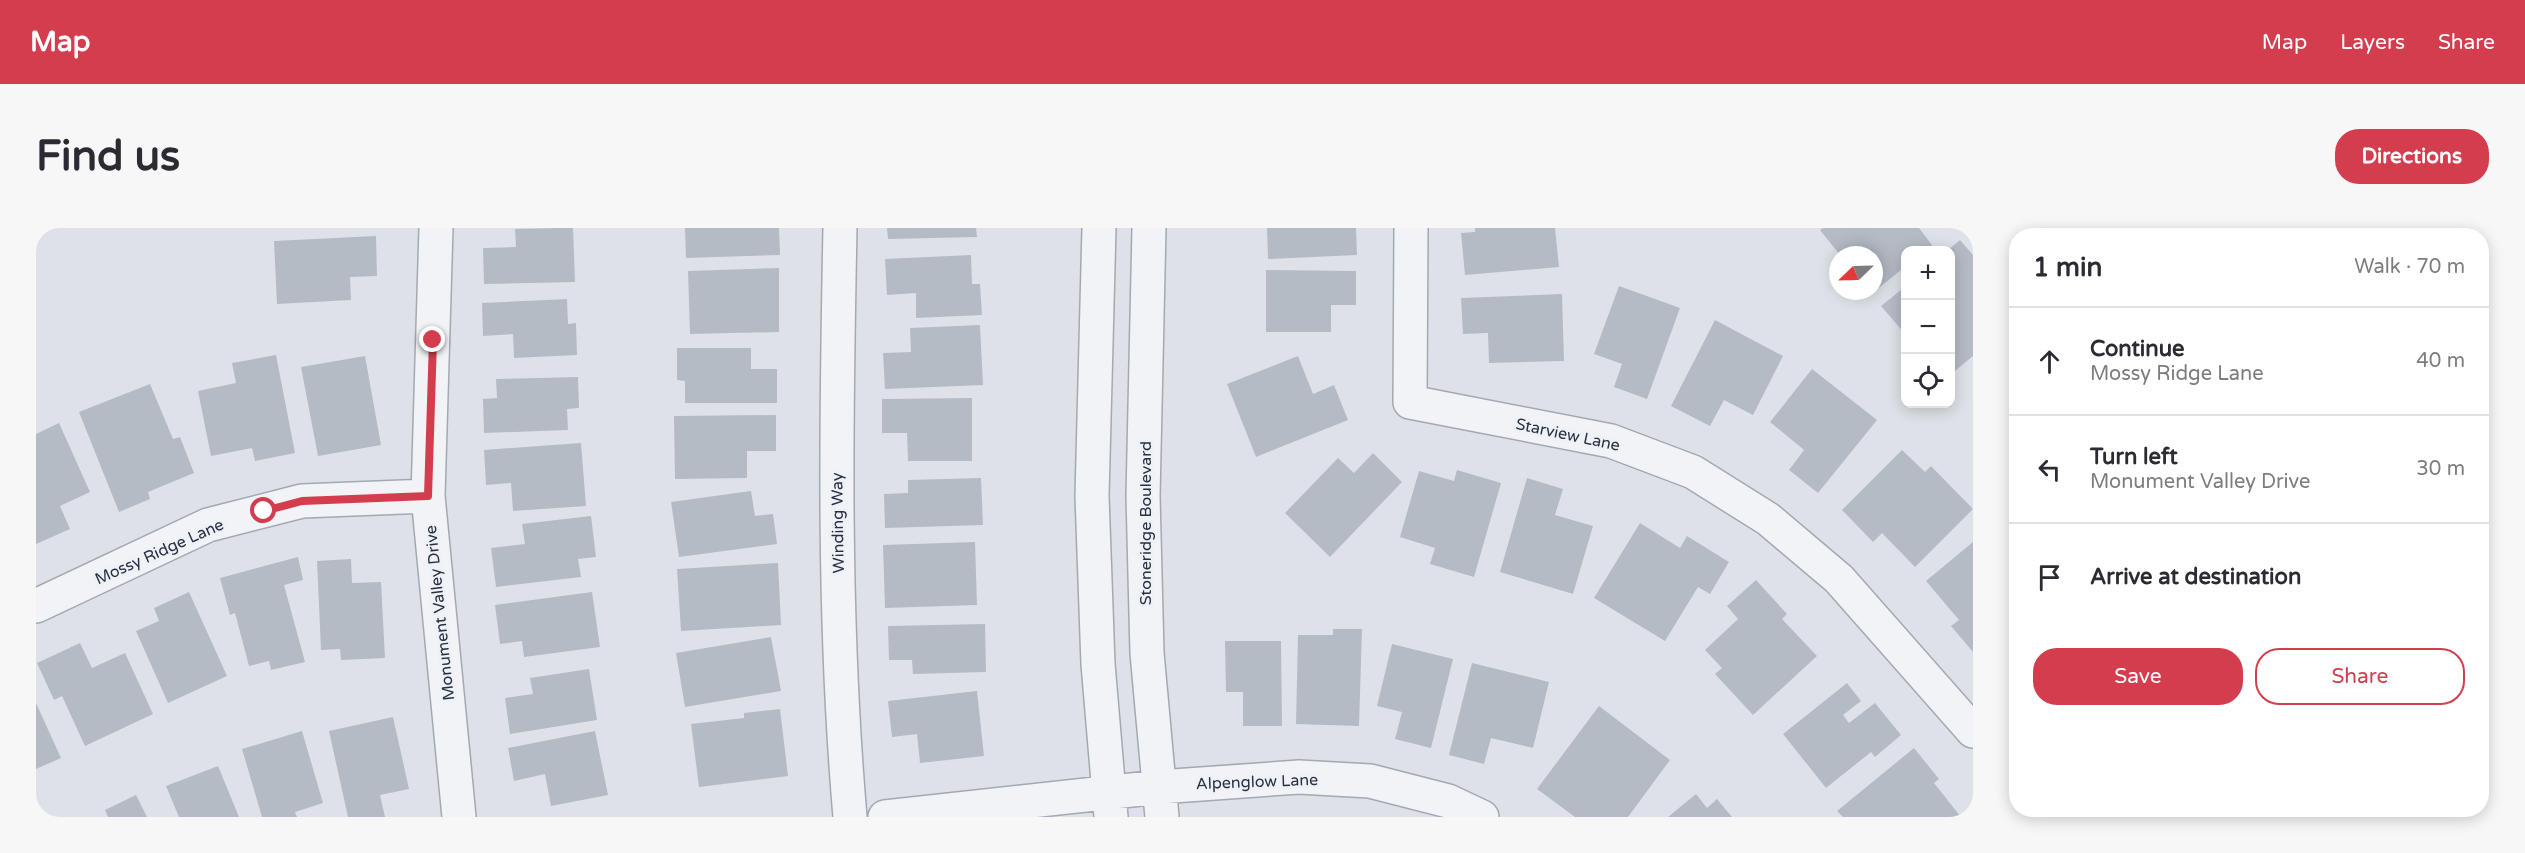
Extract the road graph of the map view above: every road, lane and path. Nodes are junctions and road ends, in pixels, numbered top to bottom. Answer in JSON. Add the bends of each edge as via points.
{"nodes":[{"id":1,"x":436,"y":228,"type":"edge"},
{"id":2,"x":840,"y":228,"type":"edge"},
{"id":3,"x":1099,"y":228,"type":"edge"},
{"id":4,"x":1149,"y":228,"type":"edge"},
{"id":5,"x":1411,"y":228,"type":"edge"},
{"id":6,"x":428,"y":496,"type":"junction"},
{"id":7,"x":36,"y":606,"type":"edge"},
{"id":8,"x":1973,"y":732,"type":"edge"},
{"id":9,"x":1135,"y":800,"type":"edge"},
{"id":10,"x":459,"y":817,"type":"edge"},
{"id":11,"x":850,"y":817,"type":"edge"},
{"id":12,"x":885,"y":817,"type":"edge"},
{"id":13,"x":1482,"y":817,"type":"edge"}],
"edges":[{"from":1,"to":6,"type":"street","name":"Monument Valley Drive"},
{"from":2,"to":11,"type":"street","name":"Winding Way","via":[[835,458]]},
{"from":3,"to":9,"type":"street","via":[[1092,496],[1098,664]]},
{"from":4,"to":9,"type":"street","name":"Stoneridge Boulevard","via":[[1143,496],[1147,653]]},
{"from":5,"to":8,"type":"street","name":"Starview Lane","via":[[1410,402],[1611,441],[1693,472],[1768,519],[1839,579]]},
{"from":6,"to":7,"type":"street","name":"Mossy Ridge Lane","via":[[302,501],[208,525]]},
{"from":6,"to":10,"type":"street","name":"Monument Valley Drive"},
{"from":9,"to":12,"type":"street","name":"Alpenglow Lane"},
{"from":9,"to":13,"type":"street","name":"Alpenglow Lane","via":[[1299,777],[1371,782],[1448,801]]}]}
